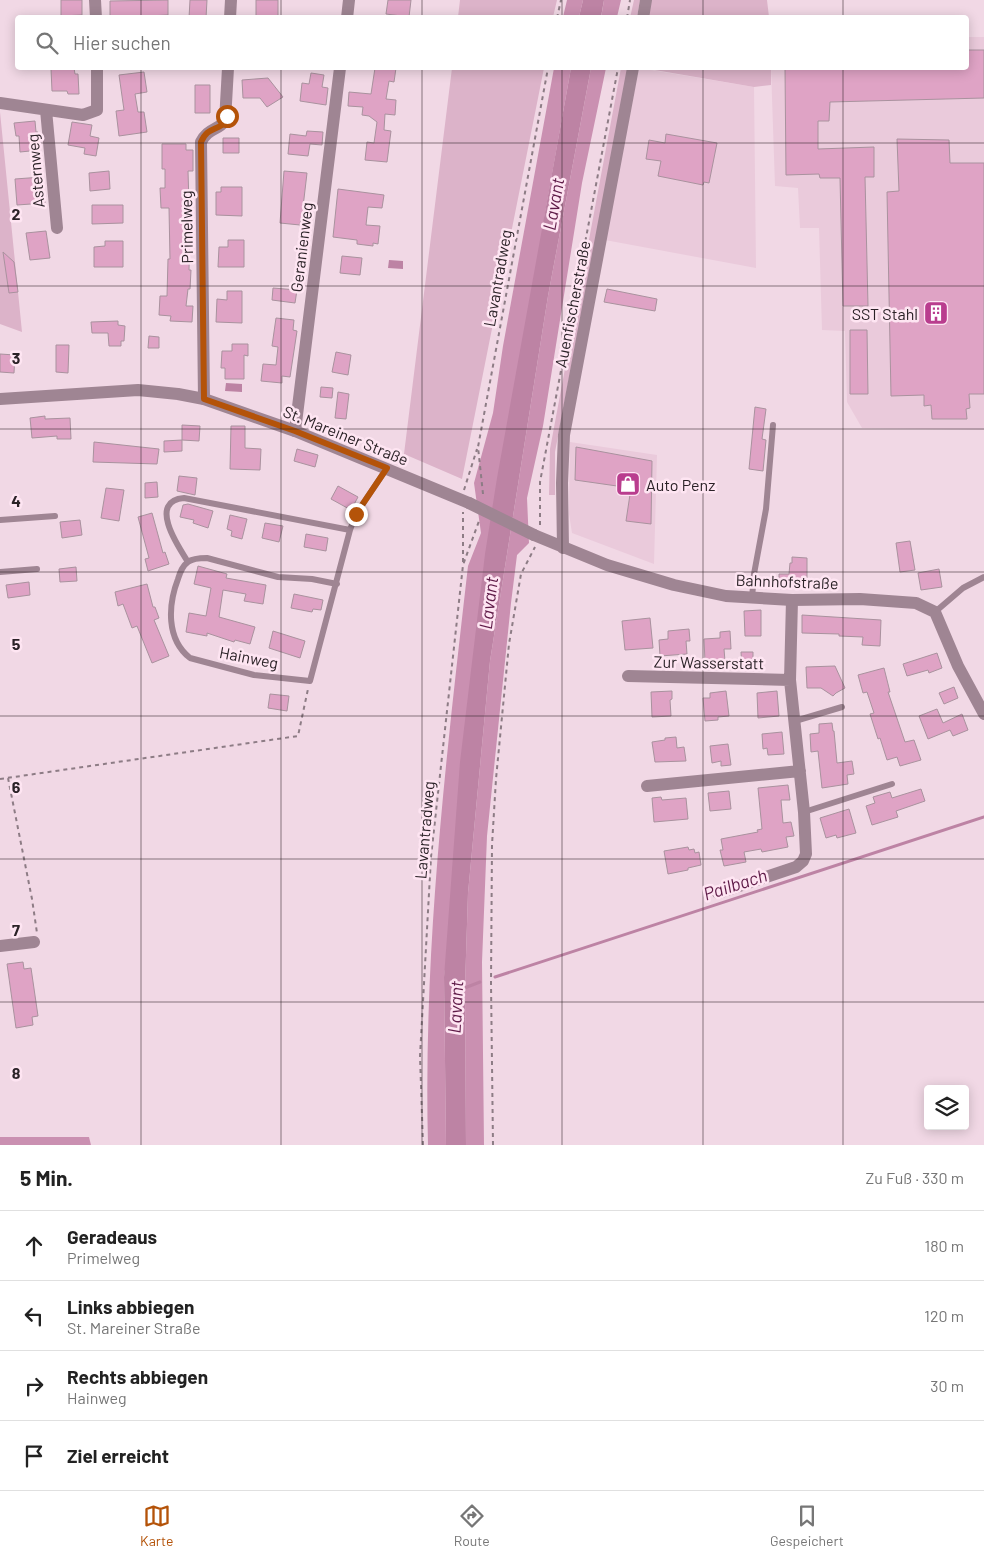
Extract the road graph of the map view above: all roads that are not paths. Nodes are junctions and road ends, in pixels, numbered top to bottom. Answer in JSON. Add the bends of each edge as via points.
{"nodes":[{"id":1,"x":95,"y":0,"type":"edge"},
{"id":2,"x":231,"y":0,"type":"edge"},
{"id":3,"x":349,"y":0,"type":"edge"},
{"id":4,"x":646,"y":0,"type":"edge"},
{"id":5,"x":96,"y":15,"type":"edge"},
{"id":6,"x":230,"y":15,"type":"edge"},
{"id":7,"x":347,"y":15,"type":"edge"},
{"id":8,"x":643,"y":15,"type":"edge"},
{"id":9,"x":97,"y":70,"type":"edge"},
{"id":10,"x":228,"y":70,"type":"edge"},
{"id":11,"x":340,"y":70,"type":"edge"},
{"id":12,"x":633,"y":70,"type":"edge"},
{"id":13,"x":0,"y":103,"type":"edge"},
{"id":14,"x":46,"y":110,"type":"junction"},
{"id":15,"x":57,"y":228,"type":"dead end"},
{"id":16,"x":0,"y":399,"type":"edge"},
{"id":17,"x":204,"y":399,"type":"junction"},
{"id":18,"x":773,"y":425,"type":"dead end"},
{"id":19,"x":295,"y":431,"type":"junction"},
{"id":20,"x":387,"y":468,"type":"junction"},
{"id":21,"x":55,"y":516,"type":"dead end"},
{"id":22,"x":0,"y":520,"type":"edge"},
{"id":23,"x":350,"y":530,"type":"junction"},
{"id":24,"x":537,"y":536,"type":"joint"},
{"id":25,"x":563,"y":548,"type":"junction"},
{"id":26,"x":188,"y":562,"type":"junction"},
{"id":27,"x":37,"y":568,"type":"dead end"},
{"id":28,"x":0,"y":572,"type":"edge"},
{"id":29,"x":984,"y":577,"type":"edge"},
{"id":30,"x":337,"y":584,"type":"junction"},
{"id":31,"x":752,"y":598,"type":"junction"},
{"id":32,"x":792,"y":600,"type":"junction"},
{"id":33,"x":935,"y":612,"type":"junction"},
{"id":34,"x":628,"y":676,"type":"dead end"},
{"id":35,"x":790,"y":680,"type":"junction"},
{"id":36,"x":842,"y":707,"type":"dead end"},
{"id":37,"x":984,"y":714,"type":"edge"},
{"id":38,"x":795,"y":721,"type":"junction"},
{"id":39,"x":800,"y":772,"type":"junction"},
{"id":40,"x":892,"y":784,"type":"dead end"},
{"id":41,"x":647,"y":786,"type":"dead end"},
{"id":42,"x":804,"y":812,"type":"junction"},
{"id":43,"x":718,"y":893,"type":"dead end"},
{"id":44,"x":34,"y":942,"type":"road end"},
{"id":45,"x":0,"y":946,"type":"edge"}],
"edges":[{"from":1,"to":5,"type":"street"},
{"from":2,"to":6,"type":"street"},
{"from":3,"to":7,"type":"street"},
{"from":4,"to":8,"type":"street"},
{"from":9,"to":14,"type":"street","via":[[97,110],[82,115]]},
{"from":10,"to":17,"type":"street","name":"Primelweg","via":[[225,121],[204,135],[201,142]]},
{"from":11,"to":19,"type":"street","name":"Geranienweg"},
{"from":12,"to":25,"type":"street","name":"Auenfischerstraße","via":[[564,435]]},
{"from":13,"to":14,"type":"street"},
{"from":14,"to":15,"type":"street","name":"Asternweg"},
{"from":16,"to":17,"type":"street","name":"St. Mareiner Straße","via":[[138,390]]},
{"from":17,"to":19,"type":"street","name":"St. Mareiner Straße"},
{"from":18,"to":31,"type":"lane","via":[[766,508]]},
{"from":19,"to":20,"type":"street","name":"St. Mareiner Straße"},
{"from":20,"to":23,"type":"lane","via":[[356,514]]},
{"from":20,"to":24,"type":"street","name":"St. Mareiner Straße","bridge":true},
{"from":21,"to":22,"type":"lane"},
{"from":23,"to":26,"type":"lane","via":[[184,498],[175,499],[167,508],[166,518]]},
{"from":23,"to":30,"type":"lane"},
{"from":24,"to":25,"type":"street","name":"Bahnhofstraße"},
{"from":25,"to":31,"type":"street","name":"Bahnhofstraße","via":[[607,566],[674,585]]},
{"from":26,"to":30,"type":"lane","via":[[207,558],[278,577]]},
{"from":26,"to":30,"type":"lane","name":"Hainweg","via":[[175,586],[170,616],[172,631],[182,652],[190,658],[254,675],[310,681]]},
{"from":27,"to":28,"type":"lane"},
{"from":29,"to":33,"type":"lane","via":[[962,588]]},
{"from":31,"to":32,"type":"street","name":"Bahnhofstraße"},
{"from":32,"to":33,"type":"street","name":"Bahnhofstraße","via":[[860,599],[916,603]]},
{"from":32,"to":35,"type":"street"},
{"from":33,"to":37,"type":"street","via":[[958,666]]},
{"from":34,"to":35,"type":"street","name":"Zur Wasserstatt"},
{"from":35,"to":38,"type":"street"},
{"from":36,"to":38,"type":"lane"},
{"from":38,"to":39,"type":"street"},
{"from":39,"to":41,"type":"street"},
{"from":39,"to":42,"type":"street"},
{"from":40,"to":42,"type":"lane"},
{"from":42,"to":43,"type":"street","via":[[806,854],[803,861],[796,867]]},
{"from":44,"to":45,"type":"street"}]}
